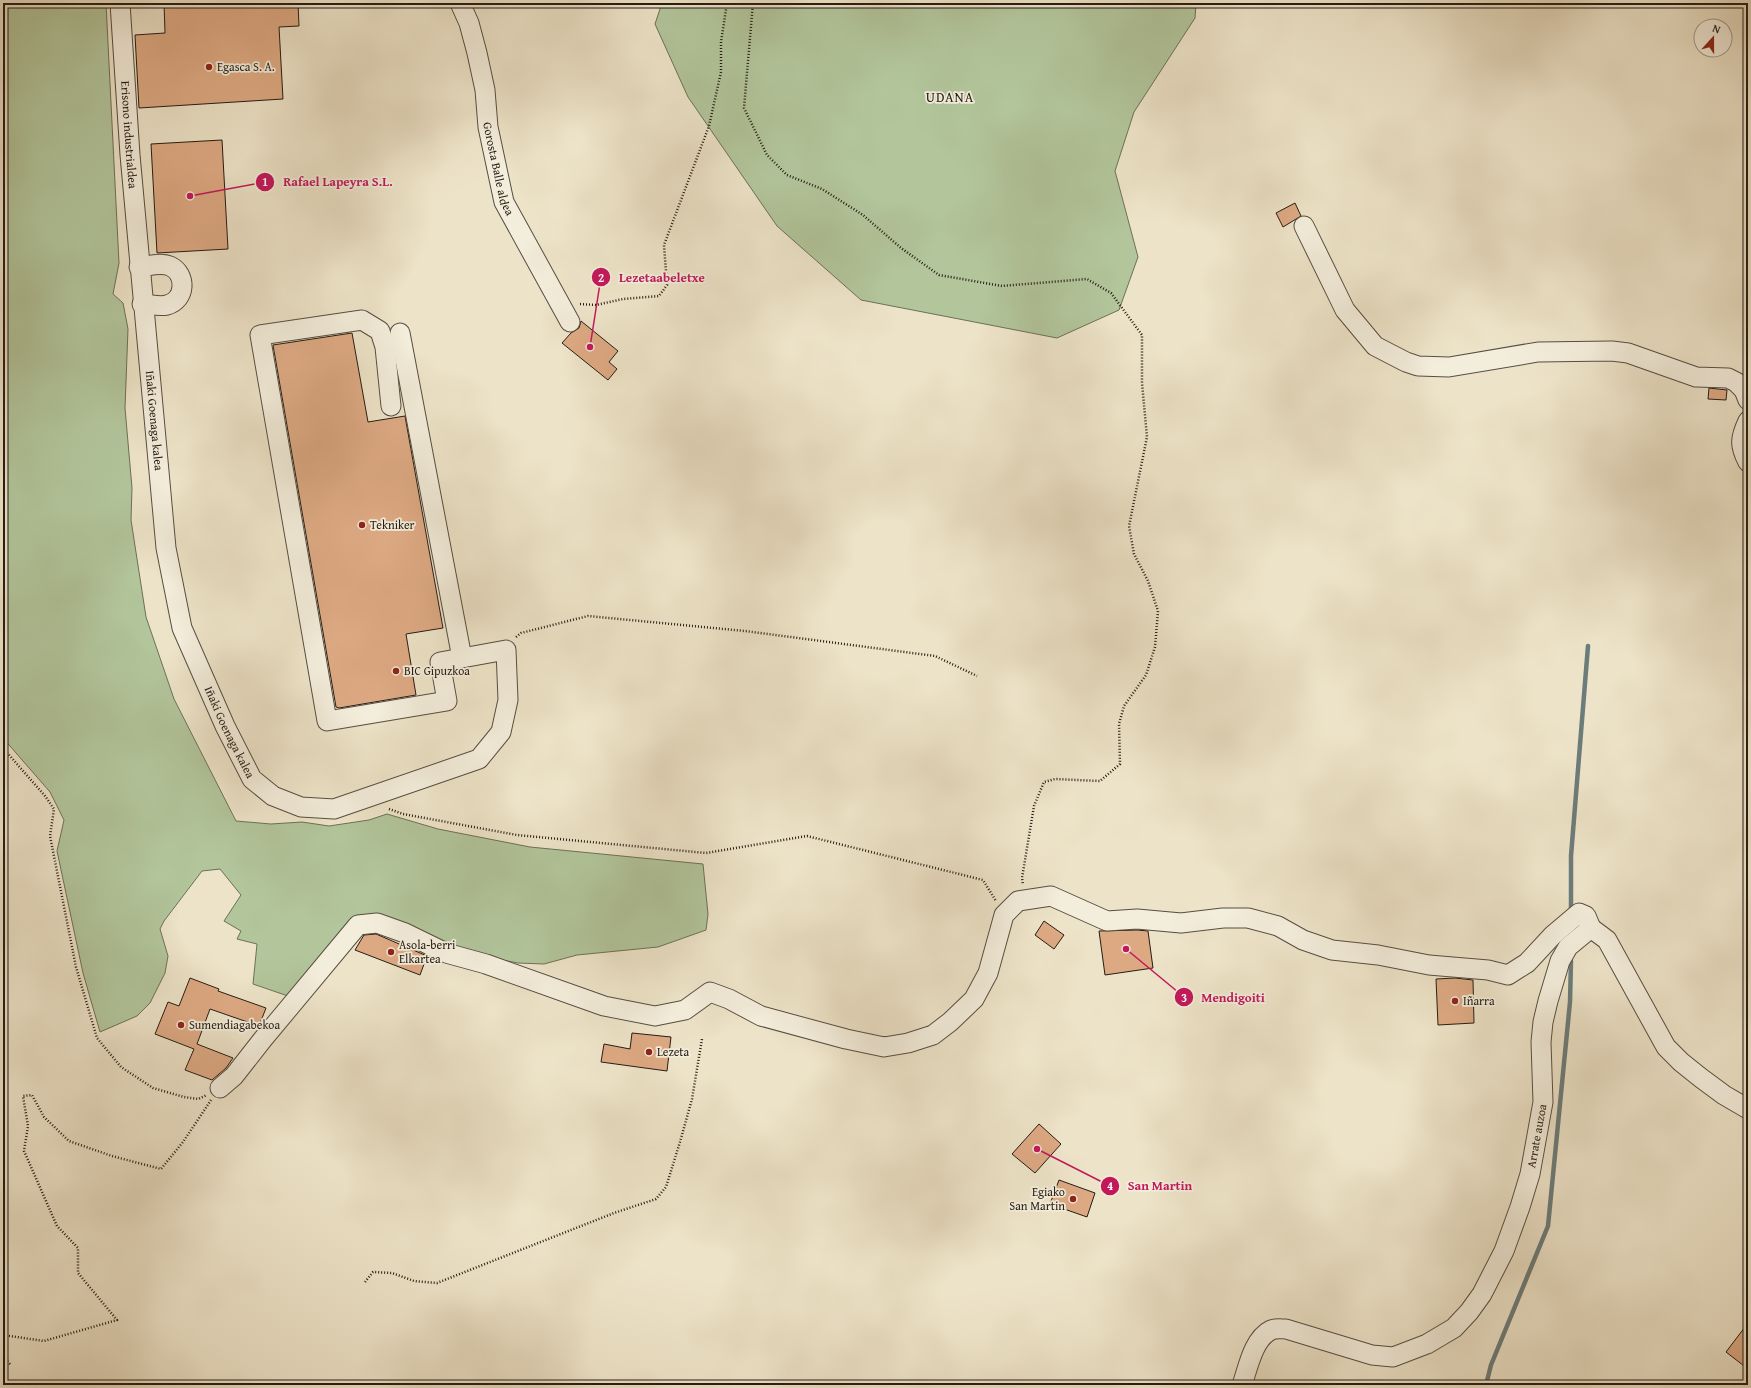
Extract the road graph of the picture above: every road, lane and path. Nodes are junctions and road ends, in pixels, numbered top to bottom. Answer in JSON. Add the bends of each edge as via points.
{"nodes":[{"id":1,"x":120,"y":3,"type":"edge"},
{"id":2,"x":460,"y":3,"type":"edge"},
{"id":3,"x":727,"y":3,"type":"edge"},
{"id":4,"x":753,"y":3,"type":"edge"},
{"id":5,"x":1304,"y":226,"type":"dead end"},
{"id":6,"x":139,"y":267,"type":"junction"},
{"id":7,"x":142,"y":296,"type":"junction"},
{"id":8,"x":565,"y":315,"type":"joint"},
{"id":9,"x":400,"y":333,"type":"dead end"},
{"id":10,"x":1748,"y":400,"type":"edge"},
{"id":11,"x":391,"y":406,"type":"dead end"},
{"id":12,"x":1748,"y":421,"type":"edge"},
{"id":13,"x":1748,"y":462,"type":"edge"},
{"id":14,"x":506,"y":650,"type":"junction"},
{"id":15,"x":462,"y":658,"type":"junction"},
{"id":16,"x":977,"y":676,"type":"dead end"},
{"id":17,"x":3,"y":748,"type":"edge"},
{"id":18,"x":365,"y":799,"type":"junction"},
{"id":19,"x":1026,"y":899,"type":"junction"},
{"id":20,"x":1004,"y":915,"type":"junction"},
{"id":21,"x":1591,"y":928,"type":"junction"},
{"id":22,"x":702,"y":1039,"type":"dead end"},
{"id":23,"x":220,"y":1088,"type":"junction"},
{"id":24,"x":1748,"y":1109,"type":"edge"},
{"id":25,"x":365,"y":1282,"type":"dead end"},
{"id":26,"x":3,"y":1335,"type":"edge"},
{"id":27,"x":3,"y":1357,"type":"edge"},
{"id":28,"x":11,"y":1365,"type":"dead end"},
{"id":29,"x":1242,"y":1385,"type":"edge"}],
"edges":[{"from":1,"to":6,"type":"street","name":"Erisono industrialdea"},
{"from":2,"to":8,"type":"street","name":"Gorosta Balle aldea","via":[[477,53],[485,90],[489,134],[504,202],[534,253],[545,280]]},
{"from":3,"to":8,"type":"path","via":[[721,42],[721,72],[709,126],[664,245],[666,285],[659,296],[623,299],[596,305],[570,303]]},
{"from":4,"to":19,"type":"path","via":[[744,108],[767,154],[787,175],[822,189],[863,215],[901,248],[939,275],[1002,286],[1087,279],[1111,293],[1142,335],[1142,384],[1147,437],[1130,526],[1134,554],[1148,581],[1158,611],[1155,647],[1146,675],[1124,706],[1119,724],[1120,764],[1100,781],[1055,779],[1044,782],[1034,806],[1022,878]]},
{"from":5,"to":10,"type":"street","via":[[1345,310],[1375,346],[1406,362],[1418,366],[1449,367],[1538,352],[1612,351],[1628,353],[1696,377],[1728,378],[1744,390]]},
{"from":6,"to":7,"type":"street","name":"Erisono industrialdea"},
{"from":6,"to":7,"type":"street","via":[[158,264],[172,267],[180,277],[182,286],[179,297],[168,305]]},
{"from":7,"to":18,"type":"street","name":"Iñaki Goenaga kalea","via":[[168,555],[182,628],[225,726],[252,779],[273,796],[300,807],[334,809]]},
{"from":9,"to":15,"type":"street"},
{"from":11,"to":15,"type":"street","via":[[385,347],[380,331],[362,320],[260,335],[327,721],[446,701],[440,662]]},
{"from":12,"to":13,"type":"street","via":[[1742,434],[1741,449]]},
{"from":14,"to":15,"type":"street"},
{"from":14,"to":16,"type":"path","via":[[521,633],[588,616],[745,631],[935,656]]},
{"from":14,"to":18,"type":"street","name":"Iñaki Goenaga kalea","via":[[508,700],[501,732],[479,759]]},
{"from":17,"to":23,"type":"path","via":[[54,809],[50,836],[76,967],[98,1038],[121,1067],[153,1088],[198,1099]]},
{"from":18,"to":20,"type":"path","via":[[403,814],[517,834],[706,854],[807,836],[983,880]]},
{"from":19,"to":20,"type":"street","via":[[1018,901]]},
{"from":19,"to":21,"type":"street","via":[[1051,896],[1107,920],[1137,919],[1180,923],[1248,918],[1278,926],[1303,940],[1332,950],[1378,954],[1429,966],[1488,970],[1508,975],[1527,963],[1574,916],[1586,916]]},
{"from":20,"to":23,"type":"street","via":[[988,973],[974,999],[933,1035],[884,1047],[761,1016],[710,992],[686,1010],[654,1016],[604,1006],[486,964],[446,953],[377,923],[358,926],[234,1076]]},
{"from":21,"to":24,"type":"street","via":[[1608,940],[1666,1047],[1701,1078]]},
{"from":21,"to":29,"type":"street","name":"Arrate auzoa","via":[[1568,947],[1558,968],[1543,1022],[1543,1102],[1530,1174],[1504,1251],[1482,1294],[1454,1328],[1427,1344],[1393,1357],[1372,1355],[1286,1330],[1272,1330],[1265,1334],[1254,1350]]},
{"from":22,"to":25,"type":"path","via":[[692,1099],[680,1142],[666,1188],[656,1199],[437,1283],[414,1281],[392,1273],[373,1272]]},
{"from":23,"to":26,"type":"path","via":[[161,1169],[68,1141],[44,1117],[32,1095],[22,1096],[28,1126],[24,1150],[57,1226],[78,1248],[78,1273],[117,1320],[44,1341]]},
{"from":27,"to":28,"type":"path"}]}
